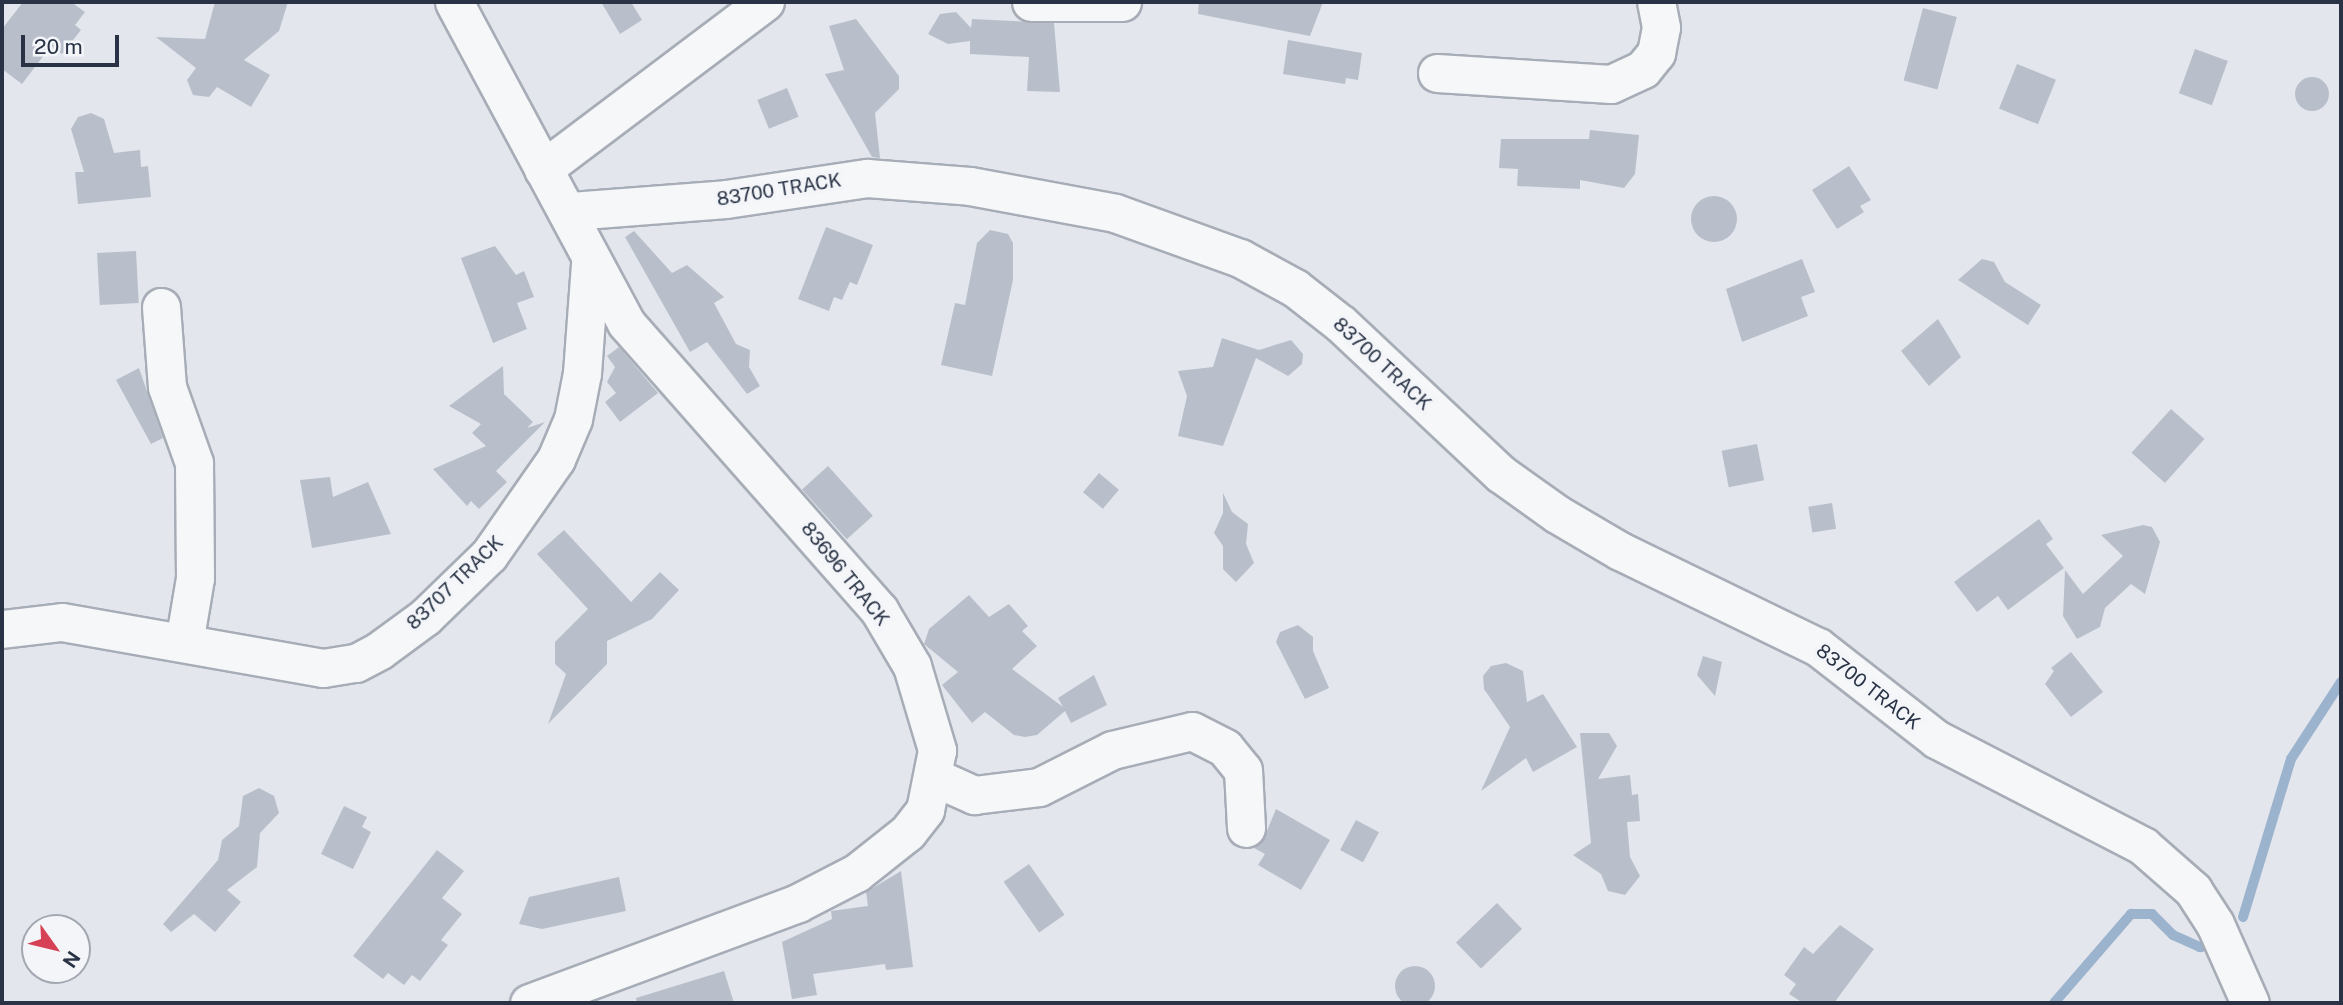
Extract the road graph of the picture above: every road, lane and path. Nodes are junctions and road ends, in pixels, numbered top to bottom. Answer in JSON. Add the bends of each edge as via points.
{"nodes":[{"id":1,"x":454,"y":2,"type":"edge"},
{"id":2,"x":765,"y":2,"type":"edge"},
{"id":3,"x":1031,"y":2,"type":"edge"},
{"id":4,"x":1122,"y":2,"type":"edge"},
{"id":5,"x":1656,"y":2,"type":"edge"},
{"id":6,"x":1437,"y":73,"type":"dead end"},
{"id":7,"x":544,"y":169,"type":"junction"},
{"id":8,"x":571,"y":211,"type":"junction"},
{"id":9,"x":590,"y":263,"type":"junction"},
{"id":10,"x":161,"y":307,"type":"dead end"},
{"id":11,"x":2,"y":629,"type":"edge"},
{"id":12,"x":184,"y":643,"type":"junction"},
{"id":13,"x":936,"y":778,"type":"junction"},
{"id":14,"x":1246,"y":828,"type":"dead end"},
{"id":15,"x":529,"y":1003,"type":"edge"},
{"id":16,"x":2250,"y":1003,"type":"edge"}],
"edges":[{"from":1,"to":7,"type":"street"},
{"from":2,"to":7,"type":"street"},
{"from":3,"to":4,"type":"street"},
{"from":5,"to":6,"type":"street","via":[[1661,27],[1656,53],[1643,69],[1611,84]]},
{"from":7,"to":8,"type":"street"},
{"from":8,"to":9,"type":"street","name":"83696 TRACK"},
{"from":8,"to":16,"type":"street","name":"83700 TRACK","via":[[726,199],[867,178],[970,186],[1115,212],[1240,258],[1295,288],[1341,324],[1501,474],[1557,514],[1620,551],[1818,647],[1936,739],[2143,846],[2193,890],[2215,924]]},
{"from":9,"to":12,"type":"street","name":"83707 TRACK","via":[[582,373],[573,419],[556,459],[489,555],[425,617],[356,663],[323,668]]},
{"from":9,"to":13,"type":"street","name":"83696 TRACK","via":[[652,354],[879,611],[912,666],[929,715],[937,750]]},
{"from":10,"to":12,"type":"street","via":[[167,387],[194,463],[195,579]]},
{"from":11,"to":12,"type":"street","name":"83707 TRACK","via":[[62,622]]},
{"from":13,"to":14,"type":"street","via":[[974,795],[1039,787],[1112,750],[1192,731],[1225,748],[1244,770]]},
{"from":13,"to":15,"type":"street","name":"83696 TRACK","via":[[925,810],[908,832],[856,873],[799,903]]}]}
